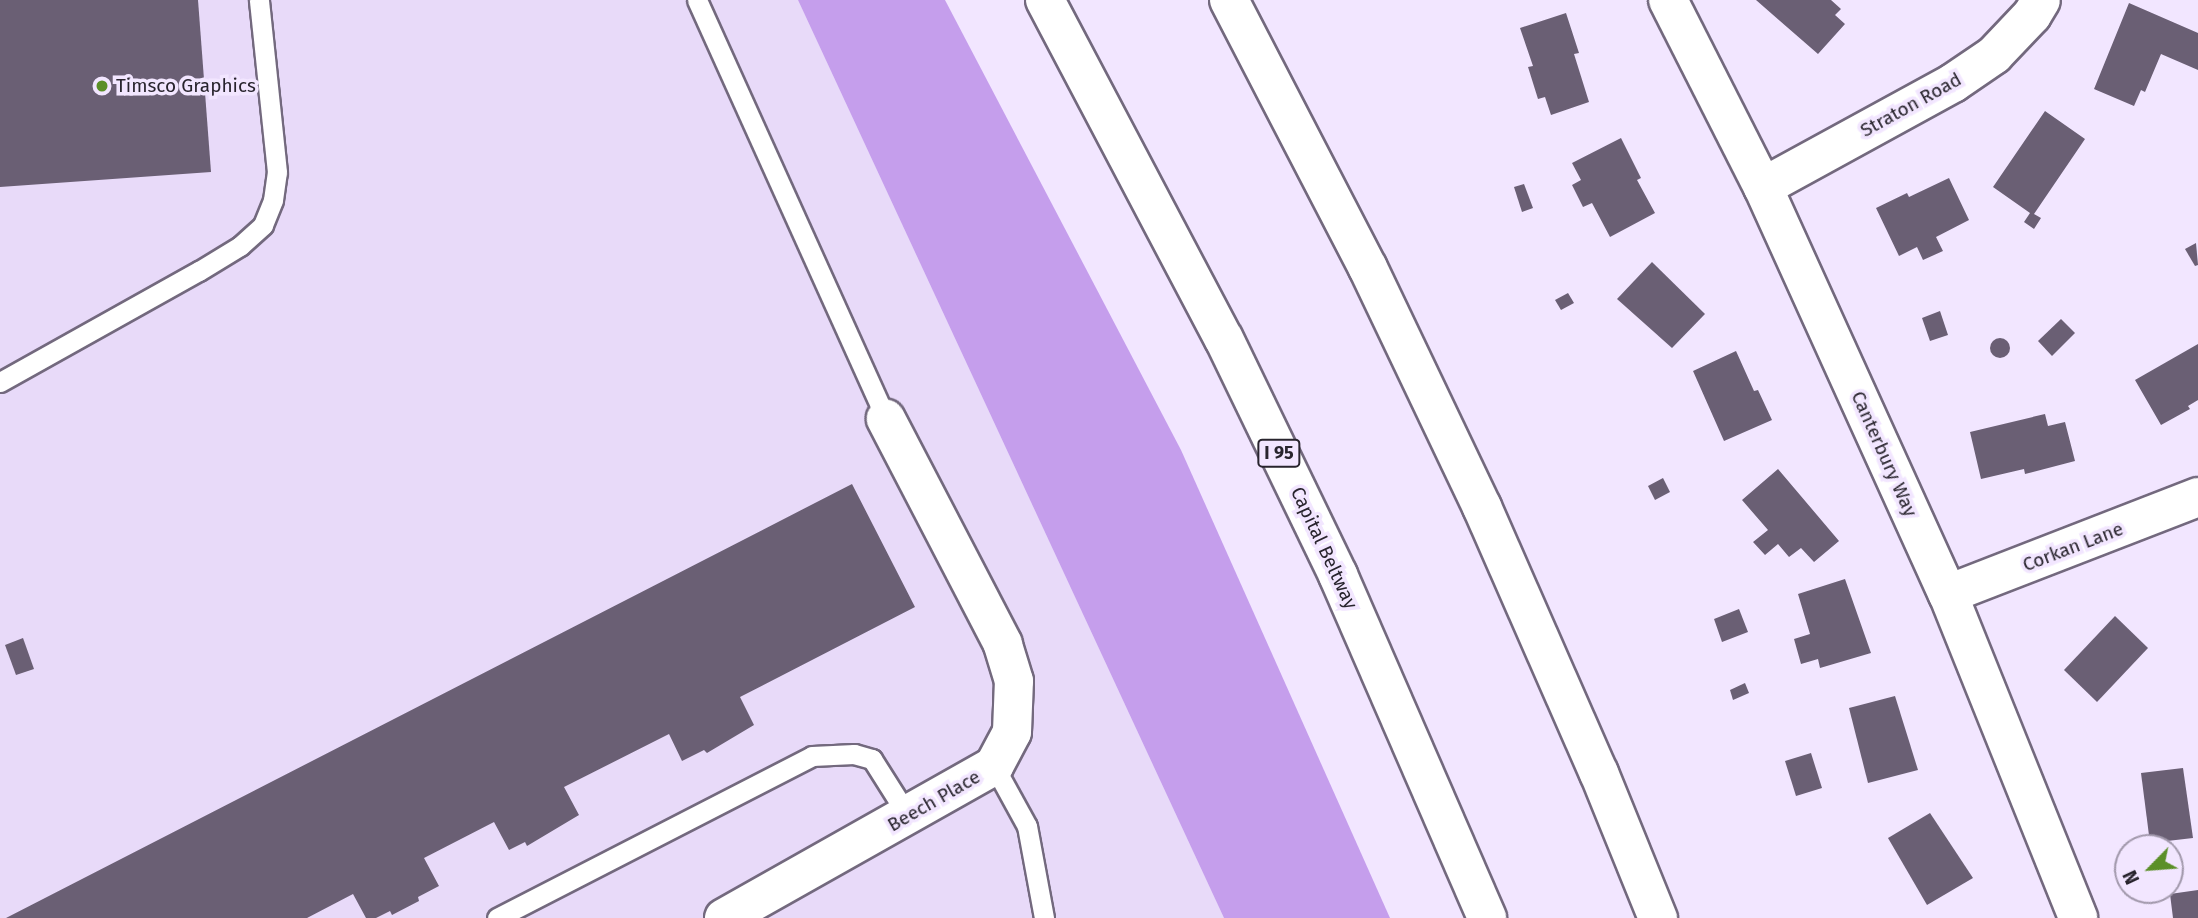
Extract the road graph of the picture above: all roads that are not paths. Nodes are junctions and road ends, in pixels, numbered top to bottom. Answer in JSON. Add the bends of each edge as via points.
{"nodes":[{"id":1,"x":259,"y":0,"type":"edge"},
{"id":2,"x":697,"y":0,"type":"edge"},
{"id":3,"x":1045,"y":0,"type":"edge"},
{"id":4,"x":1229,"y":0,"type":"edge"},
{"id":5,"x":1668,"y":0,"type":"edge"},
{"id":6,"x":2041,"y":0,"type":"edge"},
{"id":7,"x":1763,"y":187,"type":"junction"},
{"id":8,"x":0,"y":382,"type":"edge"},
{"id":9,"x":886,"y":419,"type":"joint"},
{"id":10,"x":2198,"y":497,"type":"edge"},
{"id":11,"x":1948,"y":594,"type":"junction"},
{"id":12,"x":994,"y":766,"type":"junction"},
{"id":13,"x":908,"y":816,"type":"junction"},
{"id":14,"x":497,"y":918,"type":"edge"},
{"id":15,"x":724,"y":918,"type":"edge"},
{"id":16,"x":1044,"y":918,"type":"edge"},
{"id":17,"x":1487,"y":918,"type":"edge"},
{"id":18,"x":1658,"y":918,"type":"edge"},
{"id":19,"x":2078,"y":918,"type":"edge"}],
"edges":[{"from":1,"to":8,"type":"lane","via":[[277,172],[263,225],[220,258]]},
{"from":2,"to":9,"type":"lane"},
{"from":3,"to":17,"type":"main road","name":"Capital Beltway","number":"I 95","via":[[1224,339],[1332,563]]},
{"from":4,"to":18,"type":"main road","via":[[1368,268],[1482,508]]},
{"from":5,"to":7,"type":"main road","name":"Canterbury Way"},
{"from":6,"to":7,"type":"main road","name":"Straton Road","via":[[1994,55]]},
{"from":7,"to":11,"type":"main road","name":"Canterbury Way"},
{"from":9,"to":12,"type":"main road","name":"Beech Place","via":[[1003,644],[1013,681],[1012,732]]},
{"from":10,"to":11,"type":"main road","name":"Corkan Lane"},
{"from":11,"to":19,"type":"main road","name":"Canterbury Way"},
{"from":12,"to":13,"type":"main road","name":"Beech Place"},
{"from":12,"to":16,"type":"lane","via":[[1027,826]]},
{"from":13,"to":14,"type":"lane","via":[[872,759],[854,754],[812,756]]},
{"from":13,"to":15,"type":"main road","name":"Beech Place"}]}
